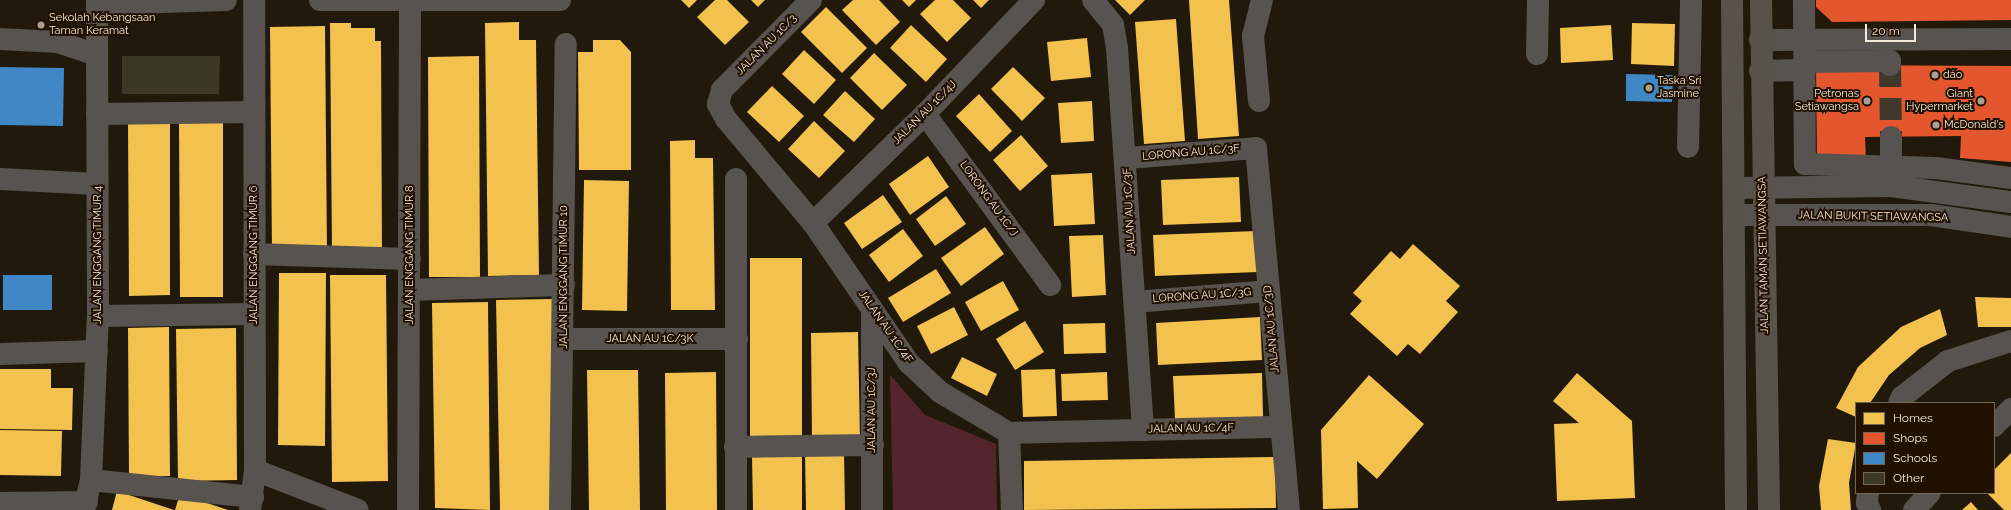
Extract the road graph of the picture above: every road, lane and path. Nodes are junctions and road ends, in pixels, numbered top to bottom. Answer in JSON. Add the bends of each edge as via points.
{"nodes":[{"id":1,"x":226,"y":0,"type":"edge"},
{"id":2,"x":254,"y":0,"type":"edge"},
{"id":3,"x":320,"y":0,"type":"edge"},
{"id":4,"x":560,"y":0,"type":"edge"},
{"id":5,"x":811,"y":0,"type":"edge"},
{"id":6,"x":1034,"y":0,"type":"edge"},
{"id":7,"x":1093,"y":0,"type":"edge"},
{"id":8,"x":1262,"y":0,"type":"edge"},
{"id":9,"x":1538,"y":0,"type":"edge"},
{"id":10,"x":1691,"y":0,"type":"edge"},
{"id":11,"x":1732,"y":0,"type":"edge"},
{"id":12,"x":1760,"y":0,"type":"edge"},
{"id":13,"x":1804,"y":0,"type":"edge"},
{"id":14,"x":410,"y":1,"type":"edge"},
{"id":15,"x":97,"y":2,"type":"edge"},
{"id":16,"x":0,"y":39,"type":"edge"},
{"id":17,"x":2011,"y":39,"type":"edge"},
{"id":18,"x":1760,"y":40,"type":"junction"},
{"id":19,"x":1804,"y":40,"type":"junction"},
{"id":20,"x":566,"y":44,"type":"dead end"},
{"id":21,"x":1537,"y":54,"type":"dead end"},
{"id":22,"x":97,"y":55,"type":"junction"},
{"id":23,"x":1890,"y":65,"type":"dead end"},
{"id":24,"x":1804,"y":66,"type":"junction"},
{"id":25,"x":1760,"y":70,"type":"junction"},
{"id":26,"x":722,"y":90,"type":"joint"},
{"id":27,"x":1260,"y":101,"type":"dead end"},
{"id":28,"x":254,"y":112,"type":"junction"},
{"id":29,"x":97,"y":114,"type":"junction"},
{"id":30,"x":925,"y":114,"type":"junction"},
{"id":31,"x":1891,"y":137,"type":"tunnel mouth"},
{"id":32,"x":1688,"y":147,"type":"dead end"},
{"id":33,"x":1256,"y":148,"type":"joint"},
{"id":34,"x":1127,"y":158,"type":"junction"},
{"id":35,"x":1891,"y":176,"type":"junction"},
{"id":36,"x":2011,"y":178,"type":"edge"},
{"id":37,"x":0,"y":179,"type":"edge"},
{"id":38,"x":736,"y":180,"type":"dead end"},
{"id":39,"x":97,"y":184,"type":"junction"},
{"id":40,"x":1734,"y":188,"type":"junction"},
{"id":41,"x":1763,"y":188,"type":"junction"},
{"id":42,"x":1918,"y":188,"type":"junction"},
{"id":43,"x":2011,"y":202,"type":"edge"},
{"id":44,"x":1735,"y":215,"type":"junction"},
{"id":45,"x":1763,"y":215,"type":"junction"},
{"id":46,"x":1931,"y":215,"type":"junction"},
{"id":47,"x":813,"y":223,"type":"junction"},
{"id":48,"x":2011,"y":227,"type":"edge"},
{"id":49,"x":254,"y":254,"type":"junction"},
{"id":50,"x":410,"y":259,"type":"junction"},
{"id":51,"x":564,"y":285,"type":"junction"},
{"id":52,"x":1050,"y":285,"type":"dead end"},
{"id":53,"x":410,"y":290,"type":"junction"},
{"id":54,"x":1268,"y":291,"type":"junction"},
{"id":55,"x":1135,"y":302,"type":"junction"},
{"id":56,"x":872,"y":309,"type":"junction"},
{"id":57,"x":254,"y":314,"type":"junction"},
{"id":58,"x":98,"y":316,"type":"junction"},
{"id":59,"x":563,"y":339,"type":"junction"},
{"id":60,"x":737,"y":339,"type":"junction"},
{"id":61,"x":2011,"y":341,"type":"edge"},
{"id":62,"x":97,"y":352,"type":"junction"},
{"id":63,"x":0,"y":354,"type":"edge"},
{"id":64,"x":1900,"y":402,"type":"edge"},
{"id":65,"x":2011,"y":409,"type":"edge"},
{"id":66,"x":1995,"y":425,"type":"edge"},
{"id":67,"x":1280,"y":427,"type":"junction"},
{"id":68,"x":1143,"y":430,"type":"junction"},
{"id":69,"x":1009,"y":433,"type":"junction"},
{"id":70,"x":873,"y":445,"type":"junction"},
{"id":71,"x":735,"y":447,"type":"junction"},
{"id":72,"x":255,"y":470,"type":"junction"},
{"id":73,"x":91,"y":480,"type":"junction"},
{"id":74,"x":1868,"y":494,"type":"edge"},
{"id":75,"x":1929,"y":494,"type":"edge"},
{"id":76,"x":0,"y":503,"type":"edge"},
{"id":77,"x":251,"y":503,"type":"edge"},
{"id":78,"x":86,"y":506,"type":"edge"},
{"id":79,"x":358,"y":510,"type":"edge"},
{"id":80,"x":408,"y":510,"type":"edge"},
{"id":81,"x":560,"y":510,"type":"edge"},
{"id":82,"x":736,"y":510,"type":"edge"},
{"id":83,"x":872,"y":510,"type":"edge"},
{"id":84,"x":1012,"y":510,"type":"edge"},
{"id":85,"x":1289,"y":510,"type":"edge"},
{"id":86,"x":1736,"y":510,"type":"edge"},
{"id":87,"x":1769,"y":510,"type":"edge"},
{"id":88,"x":1870,"y":510,"type":"edge"},
{"id":89,"x":1914,"y":510,"type":"edge"}],
"edges":[{"from":1,"to":15,"type":"street"},
{"from":2,"to":28,"type":"street","name":"JALAN ENGGANG TIMUR 6"},
{"from":3,"to":14,"type":"street"},
{"from":4,"to":14,"type":"street"},
{"from":5,"to":26,"type":"street","name":"JALAN AU 1C/3"},
{"from":6,"to":30,"type":"street","name":"JALAN AU 1C/4J"},
{"from":7,"to":34,"type":"street","name":"JALAN AU 1C/3F","via":[[1113,25]]},
{"from":8,"to":27,"type":"street","via":[[1253,36]]},
{"from":9,"to":21,"type":"street"},
{"from":10,"to":32,"type":"street"},
{"from":11,"to":40,"type":"main road"},
{"from":12,"to":18,"type":"main road","name":"JALAN TAMAN SETIAWANGSA"},
{"from":13,"to":19,"type":"street"},
{"from":14,"to":50,"type":"street","name":"JALAN ENGGANG TIMUR 8"},
{"from":15,"to":22,"type":"street","name":"JALAN ENGGANG TIMUR 4"},
{"from":16,"to":22,"type":"street","via":[[58,42]]},
{"from":17,"to":19,"type":"street"},
{"from":18,"to":19,"type":"street"},
{"from":18,"to":25,"type":"main road","name":"JALAN TAMAN SETIAWANGSA"},
{"from":19,"to":24,"type":"street"},
{"from":20,"to":51,"type":"street","name":"JALAN ENGGANG TIMUR 10"},
{"from":22,"to":29,"type":"street","name":"JALAN ENGGANG TIMUR 4"},
{"from":23,"to":24,"type":"street","via":[[1890,61]]},
{"from":24,"to":25,"type":"street"},
{"from":24,"to":35,"type":"street","via":[[1805,164]]},
{"from":25,"to":41,"type":"main road","name":"JALAN TAMAN SETIAWANGSA"},
{"from":26,"to":47,"type":"street","name":"JALAN AU 1C/4F","via":[[718,104],[726,119]]},
{"from":28,"to":29,"type":"street"},
{"from":28,"to":49,"type":"street","name":"JALAN ENGGANG TIMUR 6"},
{"from":29,"to":39,"type":"street","name":"JALAN ENGGANG TIMUR 4"},
{"from":30,"to":47,"type":"street","name":"JALAN AU 1C/4J"},
{"from":30,"to":52,"type":"street","name":"LORONG AU 1C/J"},
{"from":31,"to":35,"type":"street"},
{"from":33,"to":34,"type":"street","name":"LORONG AU 1C/3F"},
{"from":33,"to":54,"type":"street","name":"JALAN AU 1C/3D"},
{"from":34,"to":55,"type":"street","name":"JALAN AU 1C/3F"},
{"from":35,"to":36,"type":"street","via":[[1936,168]]},
{"from":35,"to":41,"type":"street"},
{"from":35,"to":42,"type":"street"},
{"from":37,"to":39,"type":"street"},
{"from":38,"to":60,"type":"street"},
{"from":39,"to":58,"type":"street","name":"JALAN ENGGANG TIMUR 4"},
{"from":40,"to":41,"type":"street"},
{"from":40,"to":44,"type":"main road"},
{"from":41,"to":45,"type":"main road","name":"JALAN TAMAN SETIAWANGSA"},
{"from":42,"to":43,"type":"street"},
{"from":42,"to":46,"type":"street"},
{"from":44,"to":45,"type":"street","name":"JALAN BUKIT SETIAWANGSA"},
{"from":44,"to":86,"type":"main road"},
{"from":45,"to":46,"type":"street","name":"JALAN BUKIT SETIAWANGSA"},
{"from":45,"to":87,"type":"main road","name":"JALAN TAMAN SETIAWANGSA"},
{"from":46,"to":48,"type":"street","name":"JALAN BUKIT SETIAWANGSA"},
{"from":47,"to":56,"type":"street","name":"JALAN AU 1C/4F"},
{"from":49,"to":50,"type":"street"},
{"from":49,"to":57,"type":"street","name":"JALAN ENGGANG TIMUR 6"},
{"from":50,"to":53,"type":"street","name":"JALAN ENGGANG TIMUR 8"},
{"from":51,"to":53,"type":"street"},
{"from":51,"to":59,"type":"street","name":"JALAN ENGGANG TIMUR 10"},
{"from":53,"to":80,"type":"street","name":"JALAN ENGGANG TIMUR 8"},
{"from":54,"to":55,"type":"street","name":"LORONG AU 1C/3G"},
{"from":54,"to":67,"type":"street","name":"JALAN AU 1C/3D"},
{"from":55,"to":68,"type":"street","name":"JALAN AU 1C/3F"},
{"from":56,"to":69,"type":"street","name":"JALAN AU 1C/4F","via":[[909,363],[940,392]]},
{"from":56,"to":70,"type":"street","name":"JALAN AU 1C/3J"},
{"from":57,"to":58,"type":"street"},
{"from":57,"to":72,"type":"street","name":"JALAN ENGGANG TIMUR 6"},
{"from":58,"to":62,"type":"street","name":"JALAN ENGGANG TIMUR 4"},
{"from":59,"to":60,"type":"street","name":"JALAN AU 1C/3K"},
{"from":59,"to":81,"type":"street","name":"JALAN ENGGANG TIMUR 10"},
{"from":60,"to":71,"type":"street"},
{"from":61,"to":64,"type":"street","via":[[1948,361],[1902,397]]},
{"from":62,"to":63,"type":"street"},
{"from":62,"to":73,"type":"street","name":"JALAN ENGGANG TIMUR 4"},
{"from":65,"to":66,"type":"street"},
{"from":67,"to":68,"type":"street","name":"JALAN AU 1C/4F"},
{"from":67,"to":85,"type":"street","name":"JALAN AU 1C/3D"},
{"from":68,"to":69,"type":"street","name":"JALAN AU 1C/4F"},
{"from":69,"to":84,"type":"street"},
{"from":70,"to":71,"type":"street"},
{"from":70,"to":83,"type":"street","name":"JALAN AU 1C/3J"},
{"from":71,"to":82,"type":"street"},
{"from":72,"to":77,"type":"street","name":"JALAN ENGGANG TIMUR 6"},
{"from":72,"to":79,"type":"street"},
{"from":73,"to":77,"type":"street"},
{"from":73,"to":78,"type":"street","name":"JALAN ENGGANG TIMUR 4"},
{"from":74,"to":88,"type":"street","via":[[1867,503]]},
{"from":75,"to":89,"type":"street"},
{"from":76,"to":78,"type":"street"}]}
